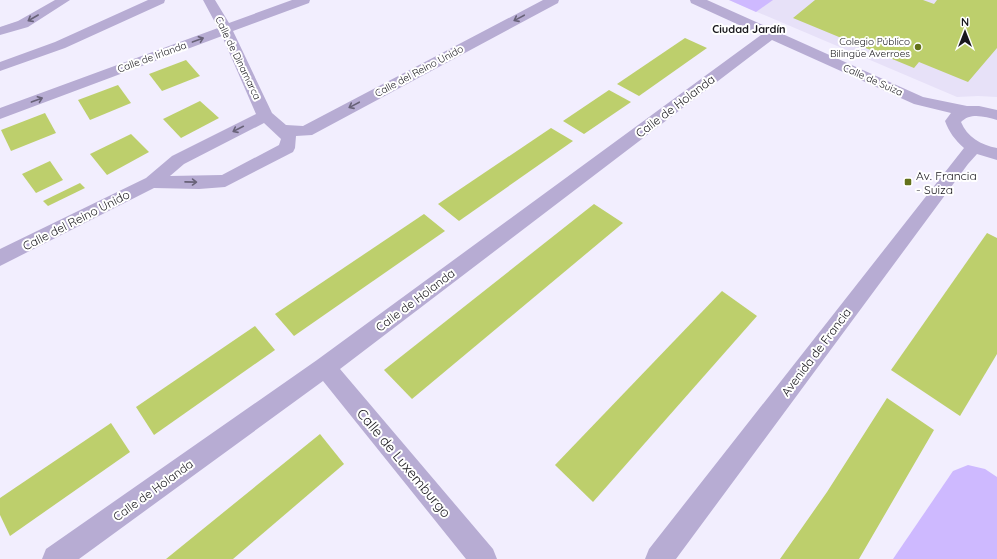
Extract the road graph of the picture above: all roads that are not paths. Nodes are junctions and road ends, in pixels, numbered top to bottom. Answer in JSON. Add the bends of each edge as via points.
{"nodes":[{"id":1,"x":64,"y":0,"type":"edge"},
{"id":2,"x":159,"y":0,"type":"edge"},
{"id":3,"x":209,"y":0,"type":"edge"},
{"id":4,"x":304,"y":0,"type":"edge"},
{"id":5,"x":553,"y":0,"type":"edge"},
{"id":6,"x":696,"y":0,"type":"edge"},
{"id":7,"x":225,"y":30,"type":"junction"},
{"id":8,"x":0,"y":31,"type":"edge"},
{"id":9,"x":770,"y":35,"type":"junction"},
{"id":10,"x":0,"y":67,"type":"edge"},
{"id":11,"x":919,"y":101,"type":"junction"},
{"id":12,"x":966,"y":111,"type":"junction"},
{"id":13,"x":0,"y":114,"type":"edge"},
{"id":14,"x":997,"y":115,"type":"edge"},
{"id":15,"x":265,"y":116,"type":"junction"},
{"id":16,"x":282,"y":130,"type":"junction"},
{"id":17,"x":955,"y":130,"type":"junction"},
{"id":18,"x":974,"y":147,"type":"junction"},
{"id":19,"x":997,"y":154,"type":"edge"},
{"id":20,"x":152,"y":182,"type":"junction"},
{"id":21,"x":0,"y":258,"type":"edge"},
{"id":22,"x":324,"y":367,"type":"junction"},
{"id":23,"x":56,"y":559,"type":"edge"},
{"id":24,"x":483,"y":559,"type":"edge"},
{"id":25,"x":659,"y":559,"type":"edge"}],
"edges":[{"from":1,"to":8,"type":"street","one_way":true,"via":[[22,24]]},
{"from":2,"to":10,"type":"street","via":[[60,45]]},
{"from":3,"to":7,"type":"street","name":"Calle de Dinamarca"},
{"from":4,"to":7,"type":"street","name":"Calle de Irlanda"},
{"from":5,"to":16,"type":"street","name":"Calle del Reino Unido","one_way":true,"via":[[306,131]]},
{"from":6,"to":9,"type":"street","name":"Calle de Suiza"},
{"from":13,"to":7,"type":"street","name":"Calle de Irlanda","one_way":true},
{"from":7,"to":15,"type":"street","name":"Calle de Dinamarca"},
{"from":9,"to":11,"type":"street","name":"Calle de Suiza"},
{"from":9,"to":22,"type":"street","name":"Calle de Holanda"},
{"from":11,"to":12,"type":"street"},
{"from":11,"to":17,"type":"street"},
{"from":12,"to":14,"type":"street"},
{"from":12,"to":17,"type":"street","via":[[956,115],[953,121]]},
{"from":15,"to":16,"type":"street"},
{"from":15,"to":20,"type":"street","name":"Calle del Reino Unido","one_way":true,"via":[[178,160]]},
{"from":20,"to":16,"type":"street","name":"Calle del Reino Unido","one_way":true,"via":[[224,181],[287,148],[289,138]]},
{"from":17,"to":18,"type":"street"},
{"from":18,"to":19,"type":"street"},
{"from":18,"to":25,"type":"street","name":"Avenida de Francia"},
{"from":20,"to":21,"type":"street","name":"Calle del Reino Unido"},
{"from":22,"to":23,"type":"street","name":"Calle de Holanda"},
{"from":22,"to":24,"type":"street","name":"Calle de Luxemburgo"}]}
